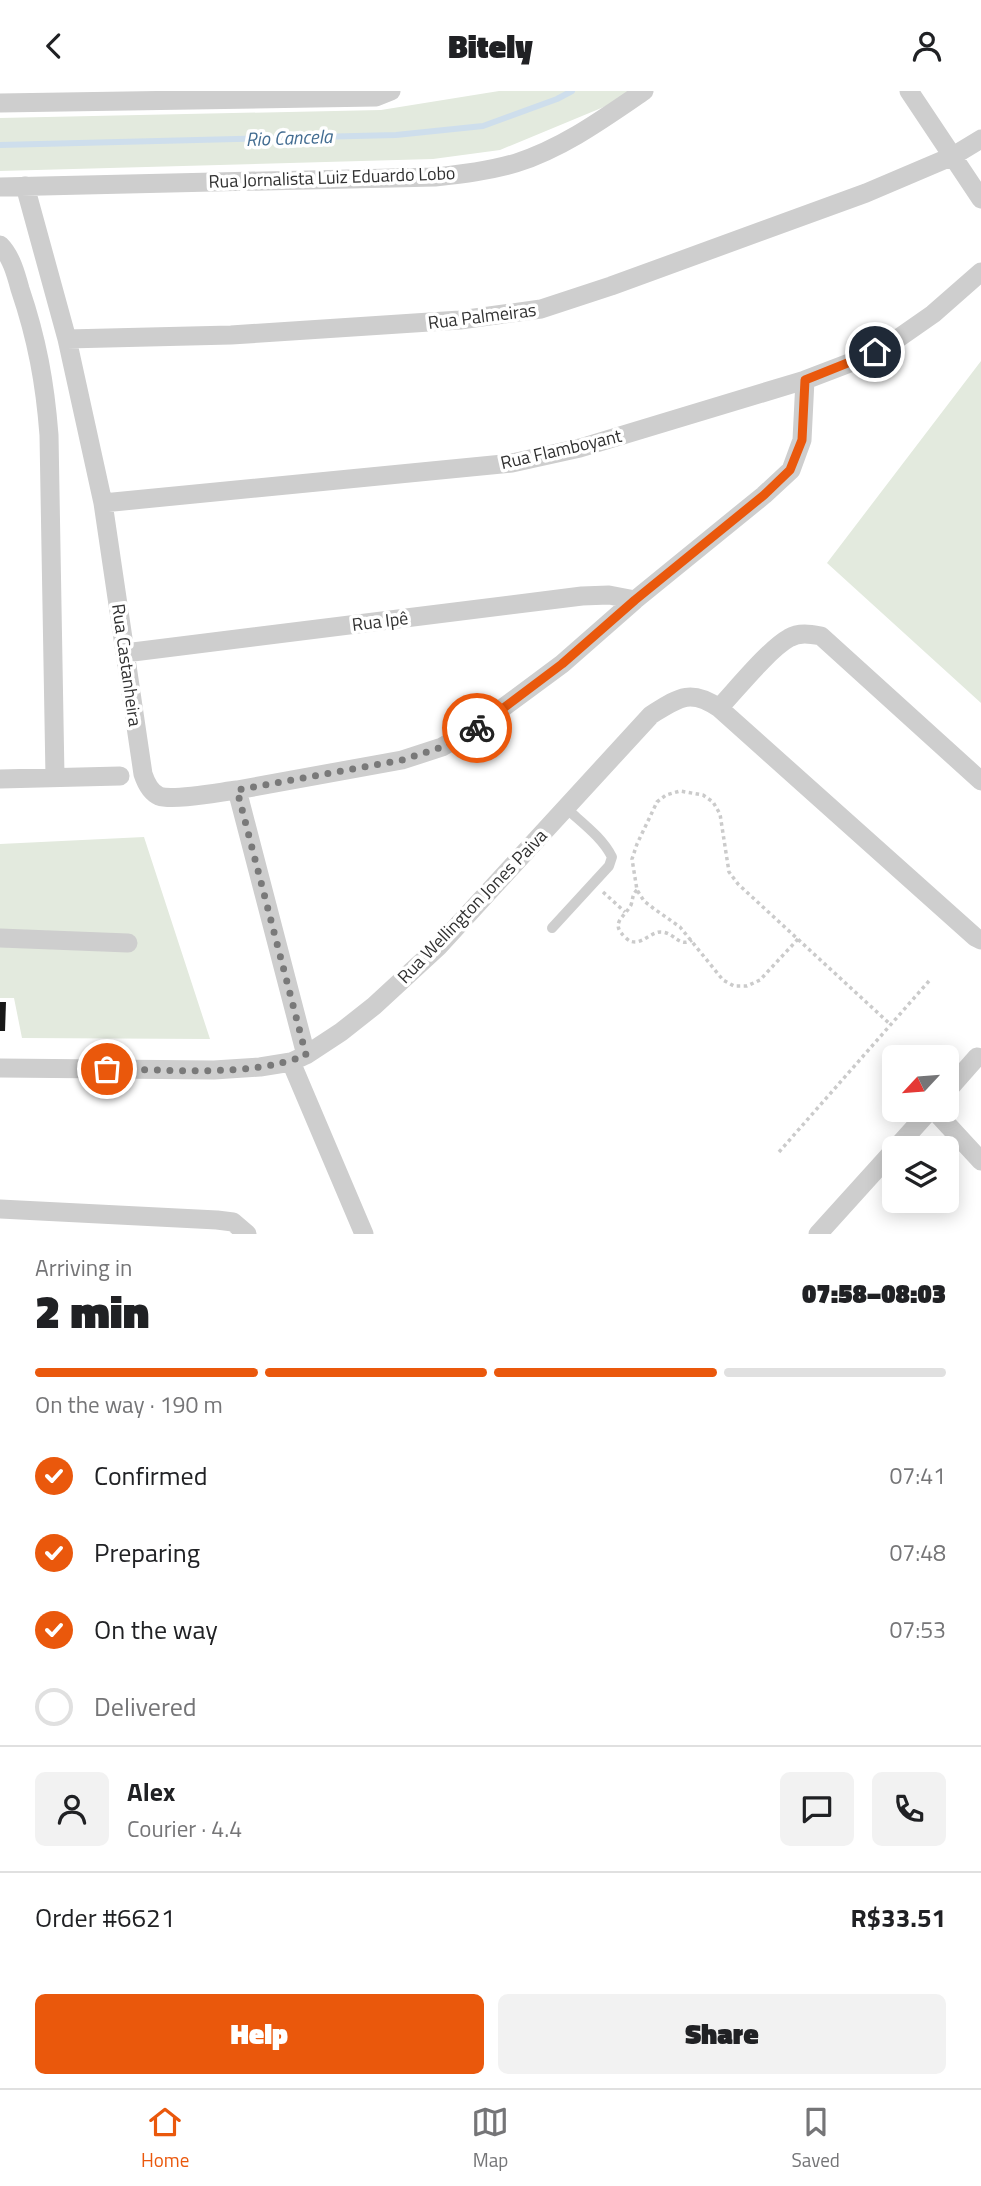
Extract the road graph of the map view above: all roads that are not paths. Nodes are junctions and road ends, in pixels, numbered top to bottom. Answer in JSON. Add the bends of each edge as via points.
{"nodes":[{"id":1,"x":644,"y":91,"type":"edge"},
{"id":2,"x":909,"y":91,"type":"edge"},
{"id":3,"x":388,"y":93,"type":"edge"},
{"id":4,"x":230,"y":95,"type":"edge"},
{"id":5,"x":0,"y":103,"type":"edge"},
{"id":6,"x":981,"y":139,"type":"edge"},
{"id":7,"x":953,"y":156,"type":"junction"},
{"id":8,"x":24,"y":186,"type":"junction"},
{"id":9,"x":0,"y":187,"type":"edge"},
{"id":10,"x":981,"y":199,"type":"edge"},
{"id":11,"x":0,"y":244,"type":"edge"},
{"id":12,"x":981,"y":272,"type":"edge"},
{"id":13,"x":67,"y":339,"type":"junction"},
{"id":14,"x":805,"y":380,"type":"junction"},
{"id":15,"x":103,"y":503,"type":"junction"},
{"id":16,"x":635,"y":600,"type":"junction"},
{"id":17,"x":125,"y":653,"type":"junction"},
{"id":18,"x":712,"y":703,"type":"junction"},
{"id":19,"x":120,"y":776,"type":"dead end"},
{"id":20,"x":55,"y":778,"type":"junction"},
{"id":21,"x":0,"y":779,"type":"edge"},
{"id":22,"x":981,"y":781,"type":"edge"},
{"id":23,"x":237,"y":790,"type":"junction"},
{"id":24,"x":566,"y":808,"type":"junction"},
{"id":25,"x":552,"y":928,"type":"dead end"},
{"id":26,"x":0,"y":939,"type":"edge"},
{"id":27,"x":981,"y":940,"type":"edge"},
{"id":28,"x":128,"y":943,"type":"dead end"},
{"id":29,"x":977,"y":1057,"type":"dead end"},
{"id":30,"x":299,"y":1058,"type":"junction"},
{"id":31,"x":0,"y":1068,"type":"edge"},
{"id":32,"x":959,"y":1077,"type":"edge"},
{"id":33,"x":920,"y":1122,"type":"edge"},
{"id":34,"x":944,"y":1122,"type":"edge"},
{"id":35,"x":907,"y":1136,"type":"edge"},
{"id":36,"x":981,"y":1161,"type":"edge"},
{"id":37,"x":882,"y":1164,"type":"edge"},
{"id":38,"x":0,"y":1209,"type":"edge"},
{"id":39,"x":825,"y":1232,"type":"edge"},
{"id":40,"x":247,"y":1234,"type":"edge"},
{"id":41,"x":365,"y":1234,"type":"edge"}],
"edges":[{"from":1,"to":8,"type":"street","name":"Rua Jornalista Luiz Eduardo Lobo","via":[[553,148],[482,171],[435,177]]},
{"from":2,"to":7,"type":"street"},
{"from":3,"to":4,"type":"street","via":[[376,97]]},
{"from":4,"to":5,"type":"street"},
{"from":6,"to":7,"type":"street","name":"Rua Palmeiras"},
{"from":7,"to":10,"type":"street"},
{"from":7,"to":13,"type":"street","name":"Rua Palmeiras","via":[[866,193],[541,309],[460,320],[231,335]]},
{"from":8,"to":9,"type":"street","name":"Rua Jornalista Luiz Eduardo Lobo"},
{"from":8,"to":13,"type":"street","name":"Rua Castanheira"},
{"from":11,"to":20,"type":"street","via":[[15,271],[46,390]]},
{"from":12,"to":14,"type":"street","name":"Rua Flamboyant","via":[[890,344]]},
{"from":13,"to":15,"type":"street","name":"Rua Castanheira"},
{"from":14,"to":15,"type":"street","name":"Rua Flamboyant","via":[[580,448],[512,463]]},
{"from":14,"to":16,"type":"street","via":[[802,440],[790,470]]},
{"from":15,"to":17,"type":"street","name":"Rua Castanheira"},
{"from":16,"to":17,"type":"street","name":"Rua Ipê","via":[[582,596]]},
{"from":16,"to":23,"type":"street","via":[[562,664],[478,727],[442,747],[402,760]]},
{"from":17,"to":23,"type":"street","name":"Rua Castanheira","via":[[148,787],[158,796],[171,798]]},
{"from":18,"to":22,"type":"street","via":[[790,636],[821,636]]},
{"from":18,"to":24,"type":"street","name":"Rua Wellington Jones Paiva","via":[[691,696],[651,715]]},
{"from":18,"to":27,"type":"street"},
{"from":19,"to":20,"type":"street"},
{"from":20,"to":21,"type":"street"},
{"from":23,"to":30,"type":"street"},
{"from":24,"to":25,"type":"lane","via":[[612,857],[609,866]]},
{"from":24,"to":30,"type":"street","name":"Rua Wellington Jones Paiva","via":[[438,947],[374,1006]]},
{"from":26,"to":28,"type":"street"},
{"from":29,"to":32,"type":"street"},
{"from":30,"to":31,"type":"street","name":"Rua Wellington Jones Paiva","via":[[214,1070]]},
{"from":30,"to":41,"type":"street"},
{"from":33,"to":35,"type":"street"},
{"from":34,"to":36,"type":"street"},
{"from":37,"to":39,"type":"street"},
{"from":38,"to":40,"type":"street","via":[[217,1220],[233,1222]]}]}
